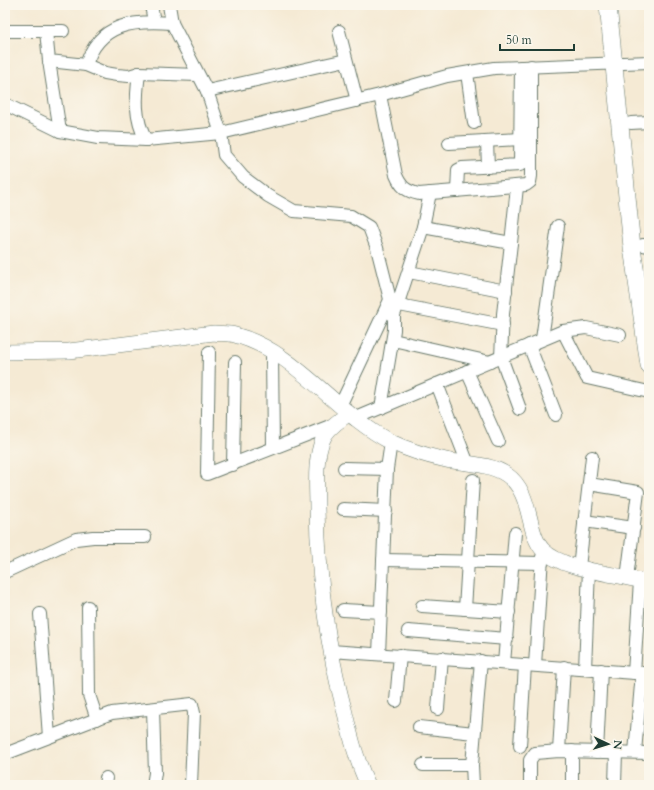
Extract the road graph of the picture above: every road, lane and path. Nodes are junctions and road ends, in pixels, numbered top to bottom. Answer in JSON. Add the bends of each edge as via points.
{"nodes":[{"id":1,"x":151,"y":5,"type":"edge"},
{"id":2,"x":169,"y":5,"type":"edge"},
{"id":3,"x":608,"y":5,"type":"edge"},
{"id":4,"x":619,"y":5,"type":"edge"},
{"id":5,"x":154,"y":22,"type":"junction"},
{"id":6,"x":172,"y":23,"type":"junction"},
{"id":7,"x":5,"y":31,"type":"edge"},
{"id":8,"x":46,"y":31,"type":"junction"},
{"id":9,"x":63,"y":31,"type":"dead end"},
{"id":10,"x":339,"y":31,"type":"dead end"},
{"id":11,"x":346,"y":60,"type":"junction"},
{"id":12,"x":49,"y":61,"type":"junction"},
{"id":13,"x":649,"y":62,"type":"edge"},
{"id":14,"x":619,"y":63,"type":"junction"},
{"id":15,"x":86,"y":65,"type":"junction"},
{"id":16,"x":526,"y":67,"type":"junction"},
{"id":17,"x":139,"y":73,"type":"junction"},
{"id":18,"x":466,"y":73,"type":"junction"},
{"id":19,"x":198,"y":75,"type":"junction"},
{"id":20,"x":207,"y":91,"type":"junction"},
{"id":21,"x":380,"y":95,"type":"junction"},
{"id":22,"x":357,"y":101,"type":"junction"},
{"id":23,"x":5,"y":104,"type":"edge"},
{"id":24,"x":649,"y":122,"type":"edge"},
{"id":25,"x":474,"y":123,"type":"dead end"},
{"id":26,"x":630,"y":123,"type":"junction"},
{"id":27,"x":60,"y":131,"type":"junction"},
{"id":28,"x":221,"y":133,"type":"junction"},
{"id":29,"x":521,"y":139,"type":"junction"},
{"id":30,"x":146,"y":140,"type":"junction"},
{"id":31,"x":487,"y":141,"type":"junction"},
{"id":32,"x":449,"y":143,"type":"dead end"},
{"id":33,"x":488,"y":167,"type":"junction"},
{"id":34,"x":517,"y":187,"type":"junction"},
{"id":35,"x":457,"y":191,"type":"junction"},
{"id":36,"x":430,"y":193,"type":"junction"},
{"id":37,"x":558,"y":226,"type":"dead end"},
{"id":38,"x":423,"y":228,"type":"junction"},
{"id":39,"x":511,"y":243,"type":"junction"},
{"id":40,"x":646,"y":246,"type":"edge"},
{"id":41,"x":409,"y":272,"type":"junction"},
{"id":42,"x":649,"y":289,"type":"edge"},
{"id":43,"x":506,"y":291,"type":"junction"},
{"id":44,"x":394,"y":307,"type":"junction"},
{"id":45,"x":503,"y":325,"type":"junction"},
{"id":46,"x":563,"y":331,"type":"junction"},
{"id":47,"x":620,"y":335,"type":"dead end"},
{"id":48,"x":542,"y":339,"type":"junction"},
{"id":49,"x":393,"y":340,"type":"junction"},
{"id":50,"x":529,"y":345,"type":"junction"},
{"id":51,"x":5,"y":352,"type":"edge"},
{"id":52,"x":209,"y":352,"type":"dead end"},
{"id":53,"x":272,"y":353,"type":"junction"},
{"id":54,"x":501,"y":357,"type":"junction"},
{"id":55,"x":235,"y":362,"type":"dead end"},
{"id":56,"x":490,"y":362,"type":"junction"},
{"id":57,"x":649,"y":364,"type":"edge"},
{"id":58,"x":467,"y":371,"type":"junction"},
{"id":59,"x":436,"y":384,"type":"junction"},
{"id":60,"x":649,"y":392,"type":"edge"},
{"id":61,"x":381,"y":408,"type":"junction"},
{"id":62,"x":520,"y":409,"type":"dead end"},
{"id":63,"x":347,"y":413,"type":"junction"},
{"id":64,"x":556,"y":415,"type":"dead end"},
{"id":65,"x":335,"y":424,"type":"junction"},
{"id":66,"x":498,"y":441,"type":"dead end"},
{"id":67,"x":391,"y":442,"type":"junction"},
{"id":68,"x":273,"y":447,"type":"junction"},
{"id":69,"x":592,"y":457,"type":"dead end"},
{"id":70,"x":468,"y":464,"type":"junction"},
{"id":71,"x":233,"y":465,"type":"junction"},
{"id":72,"x":344,"y":468,"type":"dead end"},
{"id":73,"x":387,"y":469,"type":"junction"},
{"id":74,"x":473,"y":480,"type":"dead end"},
{"id":75,"x":589,"y":484,"type":"junction"},
{"id":76,"x":343,"y":509,"type":"dead end"},
{"id":77,"x":386,"y":511,"type":"junction"},
{"id":78,"x":584,"y":521,"type":"junction"},
{"id":79,"x":634,"y":528,"type":"junction"},
{"id":80,"x":515,"y":533,"type":"dead end"},
{"id":81,"x":145,"y":537,"type":"dead end"},
{"id":82,"x":542,"y":557,"type":"junction"},
{"id":83,"x":383,"y":560,"type":"junction"},
{"id":84,"x":468,"y":562,"type":"junction"},
{"id":85,"x":513,"y":563,"type":"junction"},
{"id":86,"x":584,"y":568,"type":"junction"},
{"id":87,"x":5,"y":572,"type":"edge"},
{"id":88,"x":639,"y":580,"type":"edge"},
{"id":89,"x":422,"y":606,"type":"dead end"},
{"id":90,"x":88,"y":607,"type":"dead end"},
{"id":91,"x":465,"y":609,"type":"junction"},
{"id":92,"x":343,"y":610,"type":"dead end"},
{"id":93,"x":381,"y":612,"type":"junction"},
{"id":94,"x":509,"y":612,"type":"junction"},
{"id":95,"x":40,"y":614,"type":"dead end"},
{"id":96,"x":408,"y":631,"type":"dead end"},
{"id":97,"x":507,"y":639,"type":"junction"},
{"id":98,"x":331,"y":651,"type":"junction"},
{"id":99,"x":379,"y":654,"type":"junction"},
{"id":100,"x":400,"y":655,"type":"junction"},
{"id":101,"x":442,"y":658,"type":"junction"},
{"id":102,"x":481,"y":661,"type":"junction"},
{"id":103,"x":504,"y":664,"type":"junction"},
{"id":104,"x":530,"y":665,"type":"junction"},
{"id":105,"x":564,"y":667,"type":"junction"},
{"id":106,"x":585,"y":669,"type":"junction"},
{"id":107,"x":602,"y":670,"type":"junction"},
{"id":108,"x":642,"y":673,"type":"edge"},
{"id":109,"x":396,"y":701,"type":"dead end"},
{"id":110,"x":153,"y":709,"type":"junction"},
{"id":111,"x":438,"y":709,"type":"dead end"},
{"id":112,"x":97,"y":719,"type":"junction"},
{"id":113,"x":419,"y":726,"type":"dead end"},
{"id":114,"x":474,"y":732,"type":"junction"},
{"id":115,"x":49,"y":737,"type":"junction"},
{"id":116,"x":520,"y":746,"type":"dead end"},
{"id":117,"x":559,"y":751,"type":"junction"},
{"id":118,"x":572,"y":751,"type":"junction"},
{"id":119,"x":597,"y":752,"type":"junction"},
{"id":120,"x":616,"y":752,"type":"junction"},
{"id":121,"x":635,"y":752,"type":"junction"},
{"id":122,"x":649,"y":753,"type":"edge"},
{"id":123,"x":5,"y":754,"type":"edge"},
{"id":124,"x":423,"y":765,"type":"dead end"},
{"id":125,"x":472,"y":765,"type":"junction"},
{"id":126,"x":153,"y":785,"type":"edge"},
{"id":127,"x":191,"y":785,"type":"edge"},
{"id":128,"x":368,"y":785,"type":"edge"},
{"id":129,"x":473,"y":785,"type":"edge"},
{"id":130,"x":530,"y":785,"type":"edge"},
{"id":131,"x":572,"y":785,"type":"edge"},
{"id":132,"x":615,"y":785,"type":"edge"}],
"edges":[{"from":1,"to":5,"type":"street"},
{"from":2,"to":6,"type":"street"},
{"from":3,"to":14,"type":"main road"},
{"from":4,"to":14,"type":"main road"},
{"from":5,"to":6,"type":"street"},
{"from":5,"to":15,"type":"street","via":[[116,27],[93,46]]},
{"from":6,"to":19,"type":"street"},
{"from":7,"to":8,"type":"street"},
{"from":8,"to":9,"type":"street"},
{"from":8,"to":12,"type":"street"},
{"from":10,"to":11,"type":"street"},
{"from":11,"to":20,"type":"street"},
{"from":11,"to":22,"type":"street"},
{"from":12,"to":15,"type":"street"},
{"from":12,"to":27,"type":"street"},
{"from":13,"to":14,"type":"street"},
{"from":14,"to":16,"type":"street"},
{"from":14,"to":26,"type":"main road"},
{"from":14,"to":57,"type":"main road","via":[[632,247]]},
{"from":15,"to":17,"type":"street","via":[[116,75],[130,76]]},
{"from":16,"to":18,"type":"street","via":[[494,68]]},
{"from":16,"to":29,"type":"street"},
{"from":16,"to":34,"type":"street","via":[[532,176],[526,185]]},
{"from":17,"to":19,"type":"street"},
{"from":17,"to":30,"type":"street","via":[[136,108],[139,127]]},
{"from":18,"to":21,"type":"street"},
{"from":18,"to":25,"type":"street"},
{"from":19,"to":20,"type":"street"},
{"from":20,"to":28,"type":"street"},
{"from":21,"to":22,"type":"street"},
{"from":21,"to":36,"type":"street","via":[[400,184],[406,190],[419,194]]},
{"from":22,"to":28,"type":"street"},
{"from":23,"to":27,"type":"street"},
{"from":24,"to":26,"type":"street"},
{"from":26,"to":40,"type":"main road"},
{"from":27,"to":30,"type":"street","via":[[98,138]]},
{"from":28,"to":30,"type":"street"},
{"from":28,"to":44,"type":"street","via":[[224,154],[243,177],[268,196],[294,211],[351,216],[369,227]]},
{"from":29,"to":31,"type":"street"},
{"from":29,"to":33,"type":"street","via":[[520,165]]},
{"from":31,"to":32,"type":"street"},
{"from":31,"to":33,"type":"street"},
{"from":33,"to":35,"type":"street","via":[[458,170]]},
{"from":34,"to":35,"type":"street"},
{"from":34,"to":39,"type":"street"},
{"from":35,"to":36,"type":"street"},
{"from":36,"to":38,"type":"street"},
{"from":37,"to":48,"type":"street"},
{"from":38,"to":39,"type":"street"},
{"from":38,"to":41,"type":"street"},
{"from":39,"to":43,"type":"street"},
{"from":40,"to":42,"type":"main road"},
{"from":41,"to":43,"type":"street"},
{"from":41,"to":44,"type":"street"},
{"from":43,"to":45,"type":"street"},
{"from":44,"to":45,"type":"street"},
{"from":44,"to":49,"type":"street"},
{"from":44,"to":63,"type":"street"},
{"from":45,"to":54,"type":"street"},
{"from":46,"to":47,"type":"street","via":[[586,328]]},
{"from":46,"to":48,"type":"street"},
{"from":46,"to":60,"type":"street","via":[[587,378]]},
{"from":48,"to":50,"type":"street"},
{"from":49,"to":56,"type":"street"},
{"from":49,"to":61,"type":"street"},
{"from":50,"to":54,"type":"street"},
{"from":50,"to":64,"type":"street"},
{"from":51,"to":53,"type":"street","via":[[69,351],[214,333],[234,334],[253,341]]},
{"from":52,"to":71,"type":"street","via":[[207,474]]},
{"from":53,"to":63,"type":"street"},
{"from":53,"to":68,"type":"street"},
{"from":54,"to":56,"type":"street"},
{"from":54,"to":62,"type":"street"},
{"from":55,"to":71,"type":"street"},
{"from":56,"to":58,"type":"street"},
{"from":58,"to":59,"type":"street"},
{"from":58,"to":66,"type":"street"},
{"from":59,"to":61,"type":"street"},
{"from":59,"to":70,"type":"street"},
{"from":61,"to":63,"type":"street"},
{"from":63,"to":65,"type":"street"},
{"from":63,"to":67,"type":"street"},
{"from":65,"to":68,"type":"street"},
{"from":65,"to":98,"type":"street","via":[[323,438],[316,469],[318,542]]},
{"from":67,"to":70,"type":"street","via":[[424,454]]},
{"from":67,"to":73,"type":"street"},
{"from":68,"to":71,"type":"street"},
{"from":69,"to":75,"type":"street"},
{"from":70,"to":82,"type":"street","via":[[494,468],[516,482],[525,501]]},
{"from":72,"to":73,"type":"street"},
{"from":73,"to":77,"type":"street"},
{"from":74,"to":84,"type":"street"},
{"from":75,"to":78,"type":"street"},
{"from":75,"to":79,"type":"street","via":[[638,492]]},
{"from":76,"to":77,"type":"street"},
{"from":77,"to":83,"type":"street"},
{"from":78,"to":79,"type":"street"},
{"from":78,"to":86,"type":"street"},
{"from":79,"to":88,"type":"street"},
{"from":80,"to":85,"type":"street"},
{"from":81,"to":87,"type":"street","via":[[76,539]]},
{"from":82,"to":85,"type":"street"},
{"from":82,"to":86,"type":"street"},
{"from":82,"to":104,"type":"street"},
{"from":83,"to":84,"type":"street"},
{"from":83,"to":93,"type":"street"},
{"from":84,"to":85,"type":"street"},
{"from":84,"to":91,"type":"street"},
{"from":85,"to":94,"type":"street"},
{"from":86,"to":88,"type":"street"},
{"from":86,"to":106,"type":"street"},
{"from":88,"to":108,"type":"street"},
{"from":89,"to":91,"type":"street"},
{"from":90,"to":112,"type":"street","via":[[89,695]]},
{"from":91,"to":94,"type":"street"},
{"from":92,"to":93,"type":"street"},
{"from":93,"to":99,"type":"street"},
{"from":94,"to":97,"type":"street"},
{"from":95,"to":115,"type":"street"},
{"from":96,"to":97,"type":"street"},
{"from":97,"to":103,"type":"street"},
{"from":98,"to":99,"type":"street"},
{"from":98,"to":128,"type":"street","via":[[358,764]]},
{"from":99,"to":100,"type":"street"},
{"from":100,"to":101,"type":"street"},
{"from":100,"to":109,"type":"street"},
{"from":101,"to":102,"type":"street"},
{"from":101,"to":111,"type":"street"},
{"from":102,"to":103,"type":"street"},
{"from":102,"to":114,"type":"street"},
{"from":103,"to":104,"type":"street"},
{"from":104,"to":105,"type":"street"},
{"from":104,"to":116,"type":"street"},
{"from":105,"to":106,"type":"street"},
{"from":105,"to":117,"type":"street"},
{"from":106,"to":107,"type":"street"},
{"from":107,"to":108,"type":"street"},
{"from":107,"to":119,"type":"street"},
{"from":108,"to":121,"type":"street"},
{"from":110,"to":112,"type":"street","via":[[112,713]]},
{"from":110,"to":126,"type":"street"},
{"from":110,"to":127,"type":"street","via":[[192,704],[194,713]]},
{"from":112,"to":115,"type":"street"},
{"from":113,"to":114,"type":"street"},
{"from":114,"to":125,"type":"street"},
{"from":115,"to":123,"type":"street"},
{"from":117,"to":118,"type":"street"},
{"from":117,"to":130,"type":"street","via":[[532,755]]},
{"from":118,"to":119,"type":"street"},
{"from":118,"to":131,"type":"street"},
{"from":119,"to":120,"type":"street"},
{"from":120,"to":121,"type":"street"},
{"from":120,"to":132,"type":"street"},
{"from":121,"to":122,"type":"street"},
{"from":124,"to":125,"type":"street"},
{"from":125,"to":129,"type":"street"}]}
